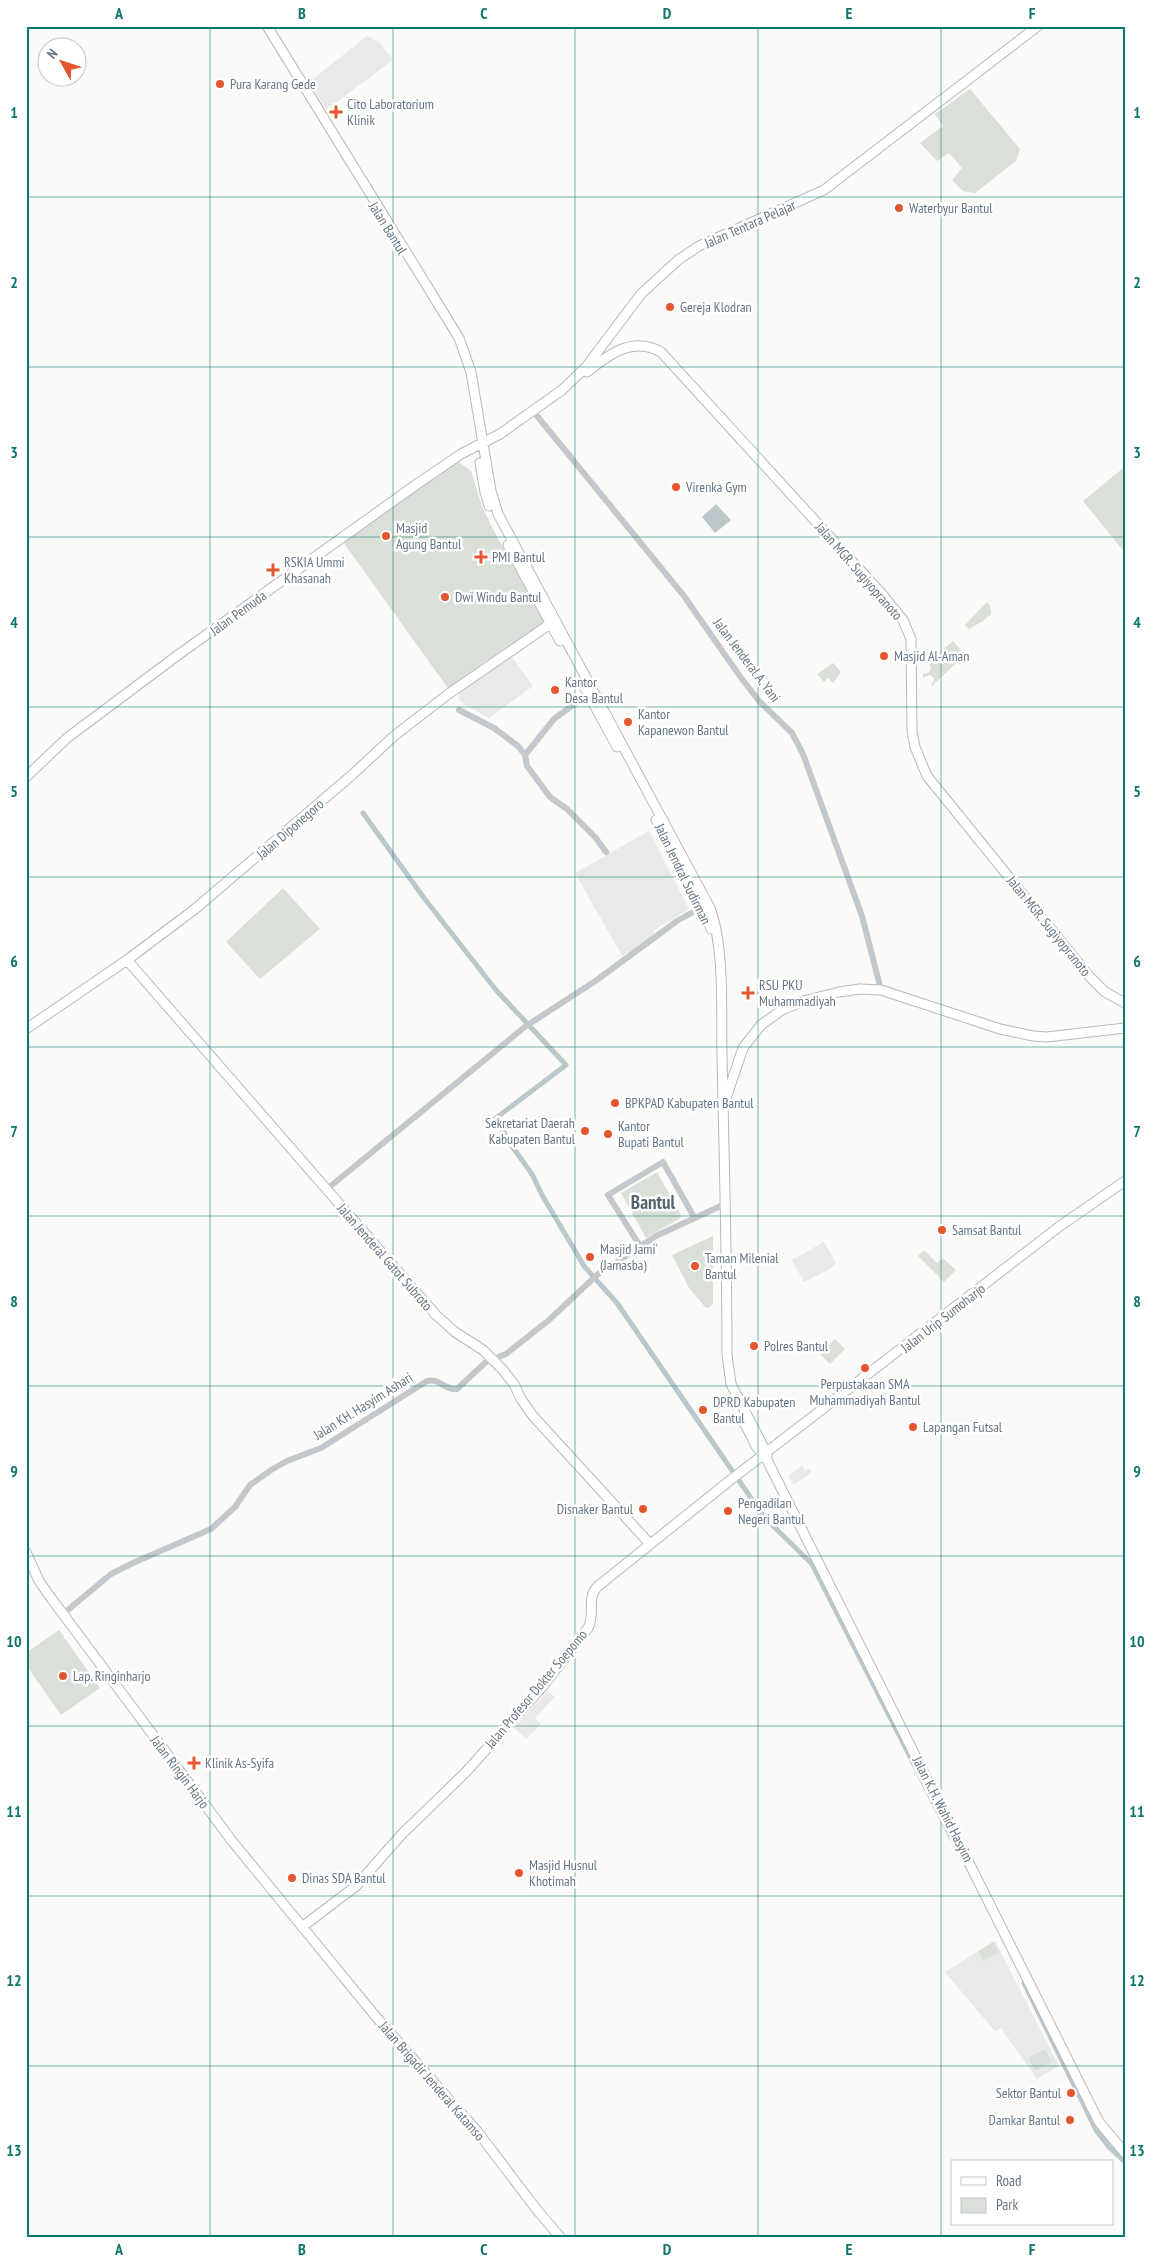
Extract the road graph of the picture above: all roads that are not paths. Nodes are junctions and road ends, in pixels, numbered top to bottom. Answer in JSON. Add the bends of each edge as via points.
{"nodes":[{"id":1,"x":262,"y":26,"type":"edge"},
{"id":2,"x":267,"y":26,"type":"edge"},
{"id":3,"x":1038,"y":26,"type":"edge"},
{"id":4,"x":562,"y":390,"type":"junction"},
{"id":5,"x":533,"y":411,"type":"junction"},
{"id":6,"x":480,"y":443,"type":"junction"},
{"id":7,"x":550,"y":624,"type":"junction"},
{"id":8,"x":588,"y":694,"type":"junction"},
{"id":9,"x":459,"y":710,"type":"dead end"},
{"id":10,"x":524,"y":755,"type":"junction"},
{"id":11,"x":634,"y":772,"type":"junction"},
{"id":12,"x":26,"y":776,"type":"edge"},
{"id":13,"x":606,"y":852,"type":"dead end"},
{"id":14,"x":702,"y":907,"type":"junction"},
{"id":15,"x":127,"y":960,"type":"junction"},
{"id":16,"x":717,"y":987,"type":"junction"},
{"id":17,"x":881,"y":990,"type":"junction"},
{"id":18,"x":1125,"y":1003,"type":"edge"},
{"id":19,"x":1125,"y":1028,"type":"edge"},
{"id":20,"x":26,"y":1029,"type":"edge"},
{"id":21,"x":723,"y":1095,"type":"junction"},
{"id":22,"x":1125,"y":1181,"type":"edge"},
{"id":23,"x":327,"y":1189,"type":"junction"},
{"id":24,"x":723,"y":1205,"type":"junction"},
{"id":25,"x":694,"y":1217,"type":"junction"},
{"id":26,"x":640,"y":1246,"type":"junction"},
{"id":27,"x":492,"y":1360,"type":"junction"},
{"id":28,"x":766,"y":1457,"type":"junction"},
{"id":29,"x":650,"y":1544,"type":"junction"},
{"id":30,"x":26,"y":1552,"type":"edge"},
{"id":31,"x":63,"y":1614,"type":"junction"},
{"id":32,"x":302,"y":1927,"type":"junction"},
{"id":33,"x":1125,"y":2153,"type":"edge"},
{"id":34,"x":560,"y":2237,"type":"edge"}],
"edges":[{"from":1,"to":6,"type":"main road","name":"Jalan Bantul","via":[[450,330],[462,358]]},
{"from":2,"to":6,"type":"main road","name":"Jalan Bantul","via":[[454,327],[467,359]]},
{"from":3,"to":4,"type":"main road","name":"Jalan Tentara Pelajar","via":[[824,190],[706,243],[678,260],[641,294],[586,367]]},
{"from":4,"to":5,"type":"main road","name":"Jalan Tentara Pelajar"},
{"from":4,"to":18,"type":"main road","name":"Jalan MGR. Sugiyopranoto","via":[[594,366],[630,346],[650,346],[671,360],[903,620],[910,633],[912,653],[912,731],[915,747],[928,776],[1089,976],[1105,992]]},
{"from":5,"to":6,"type":"main road","name":"Jalan Tentara Pelajar"},
{"from":5,"to":17,"type":"street","name":"Jalan Jenderal A. Yani","via":[[684,596],[759,701],[796,739],[859,908]]},
{"from":6,"to":7,"type":"main road","name":"Jalan Jendral Sudirman","via":[[488,504]]},
{"from":6,"to":11,"type":"main road","name":"Jalan Jendral Sudirman","via":[[498,514]]},
{"from":6,"to":12,"type":"main road","name":"Jalan Pemuda","via":[[410,488],[124,695],[60,744]]},
{"from":7,"to":8,"type":"main road","name":"Jalan Jendral Sudirman"},
{"from":7,"to":15,"type":"main road","name":"Jalan Diponegoro","via":[[394,736],[214,894]]},
{"from":8,"to":10,"type":"street","via":[[554,719]]},
{"from":8,"to":11,"type":"main road","name":"Jalan Jendral Sudirman"},
{"from":9,"to":10,"type":"street","via":[[500,732]]},
{"from":10,"to":13,"type":"street","via":[[527,766],[550,797],[567,809]]},
{"from":11,"to":14,"type":"main road","name":"Jalan Jendral Sudirman"},
{"from":11,"to":16,"type":"main road","name":"Jalan Jendral Sudirman","via":[[710,908],[717,936]]},
{"from":14,"to":16,"type":"main road","name":"Jalan Jendral Sudirman","via":[[712,934]]},
{"from":14,"to":23,"type":"street","via":[[528,1024]]},
{"from":15,"to":20,"type":"main road","name":"Jalan Diponegoro"},
{"from":15,"to":23,"type":"main road","name":"Jalan Jenderal Gatot Subroto"},
{"from":16,"to":21,"type":"main road","name":"Jalan Jendral Sudirman"},
{"from":16,"to":24,"type":"main road","name":"Jalan Jendral Sudirman"},
{"from":17,"to":19,"type":"main road","via":[[1033,1036]]},
{"from":17,"to":21,"type":"main road","via":[[860,989],[819,996],[772,1016],[745,1044],[727,1095]]},
{"from":21,"to":24,"type":"main road","name":"Jalan Jendral Sudirman"},
{"from":22,"to":28,"type":"main road","name":"Jalan Urip Sumoharjo","via":[[1060,1226]]},
{"from":23,"to":27,"type":"main road","name":"Jalan Jenderal Gatot Subroto","via":[[442,1321],[476,1344]]},
{"from":24,"to":25,"type":"street","name":"Jalan KH. Hasyim Ashari"},
{"from":24,"to":28,"type":"main road","name":"Jalan Jendral Sudirman","via":[[722,1370],[728,1390]]},
{"from":25,"to":26,"type":"street","name":"Jalan KH. Hasyim Ashari"},
{"from":25,"to":26,"type":"street","via":[[663,1162],[608,1195]]},
{"from":26,"to":27,"type":"street","name":"Jalan KH. Hasyim Ashari","via":[[595,1277],[529,1336]]},
{"from":27,"to":29,"type":"main road","name":"Jalan Jenderal Gatot Subroto","via":[[514,1384],[533,1416]]},
{"from":27,"to":31,"type":"street","name":"Jalan KH. Hasyim Ashari","via":[[456,1390],[436,1380],[427,1381],[321,1448],[271,1470],[250,1485],[235,1507],[211,1529],[111,1574]]},
{"from":28,"to":29,"type":"main road","name":"Jalan Profesor Dokter Soepomo","via":[[741,1472]]},
{"from":28,"to":33,"type":"main road","name":"Jalan K.H. Wahid Hasyim","via":[[1099,2122]]},
{"from":29,"to":32,"type":"main road","name":"Jalan Profesor Dokter Soepomo","via":[[594,1590],[590,1599],[591,1621],[588,1628],[543,1686],[472,1766],[402,1834],[356,1886]]},
{"from":30,"to":31,"type":"main road","name":"Jalan Ringin Harjo","via":[[42,1585]]},
{"from":31,"to":32,"type":"main road","name":"Jalan Ringin Harjo","via":[[220,1826]]},
{"from":32,"to":34,"type":"main road","name":"Jalan Brigadir Jenderal Katamso","via":[[477,2131]]}]}
